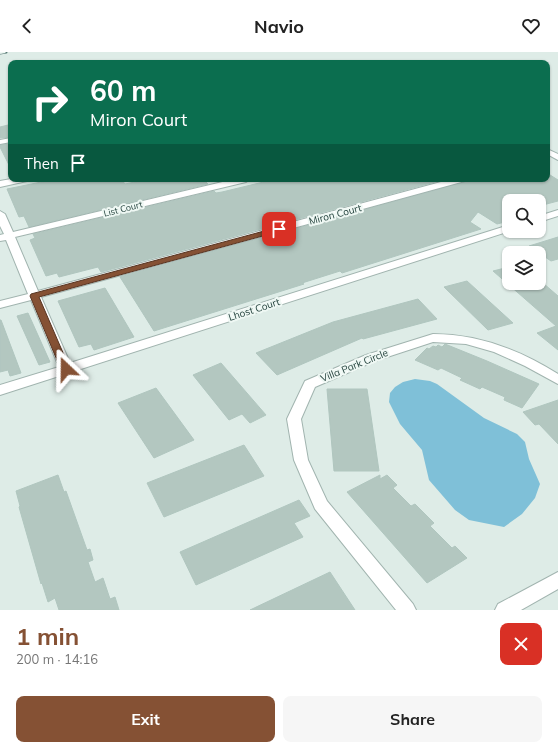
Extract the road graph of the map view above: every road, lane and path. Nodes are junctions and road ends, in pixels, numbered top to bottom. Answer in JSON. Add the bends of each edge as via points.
{"nodes":[{"id":1,"x":234,"y":182,"type":"edge"},
{"id":2,"x":451,"y":182,"type":"edge"},
{"id":3,"x":558,"y":213,"type":"edge"},
{"id":4,"x":0,"y":214,"type":"edge"},
{"id":5,"x":546,"y":217,"type":"edge"},
{"id":6,"x":502,"y":230,"type":"edge"},
{"id":7,"x":5,"y":237,"type":"edge"},
{"id":8,"x":34,"y":296,"type":"junction"},
{"id":9,"x":0,"y":305,"type":"edge"},
{"id":10,"x":66,"y":369,"type":"junction"},
{"id":11,"x":558,"y":380,"type":"edge"},
{"id":12,"x":0,"y":390,"type":"edge"},
{"id":13,"x":558,"y":580,"type":"edge"},
{"id":14,"x":407,"y":610,"type":"edge"},
{"id":15,"x":504,"y":610,"type":"edge"}],
"edges":[{"from":1,"to":7,"type":"street","name":"List Court"},
{"from":2,"to":8,"type":"street","name":"Miron Court"},
{"from":3,"to":5,"type":"street"},
{"from":4,"to":7,"type":"street"},
{"from":6,"to":10,"type":"street","name":"Lhost Court"},
{"from":7,"to":8,"type":"street"},
{"from":8,"to":9,"type":"street","name":"Miron Court"},
{"from":8,"to":10,"type":"street"},
{"from":10,"to":12,"type":"street","name":"Lhost Court"},
{"from":11,"to":14,"type":"street","name":"Villa Park Circle","via":[[540,367],[490,346],[461,339],[432,338],[355,363],[310,384],[294,419],[300,460],[321,505]]},
{"from":13,"to":15,"type":"street"}]}
